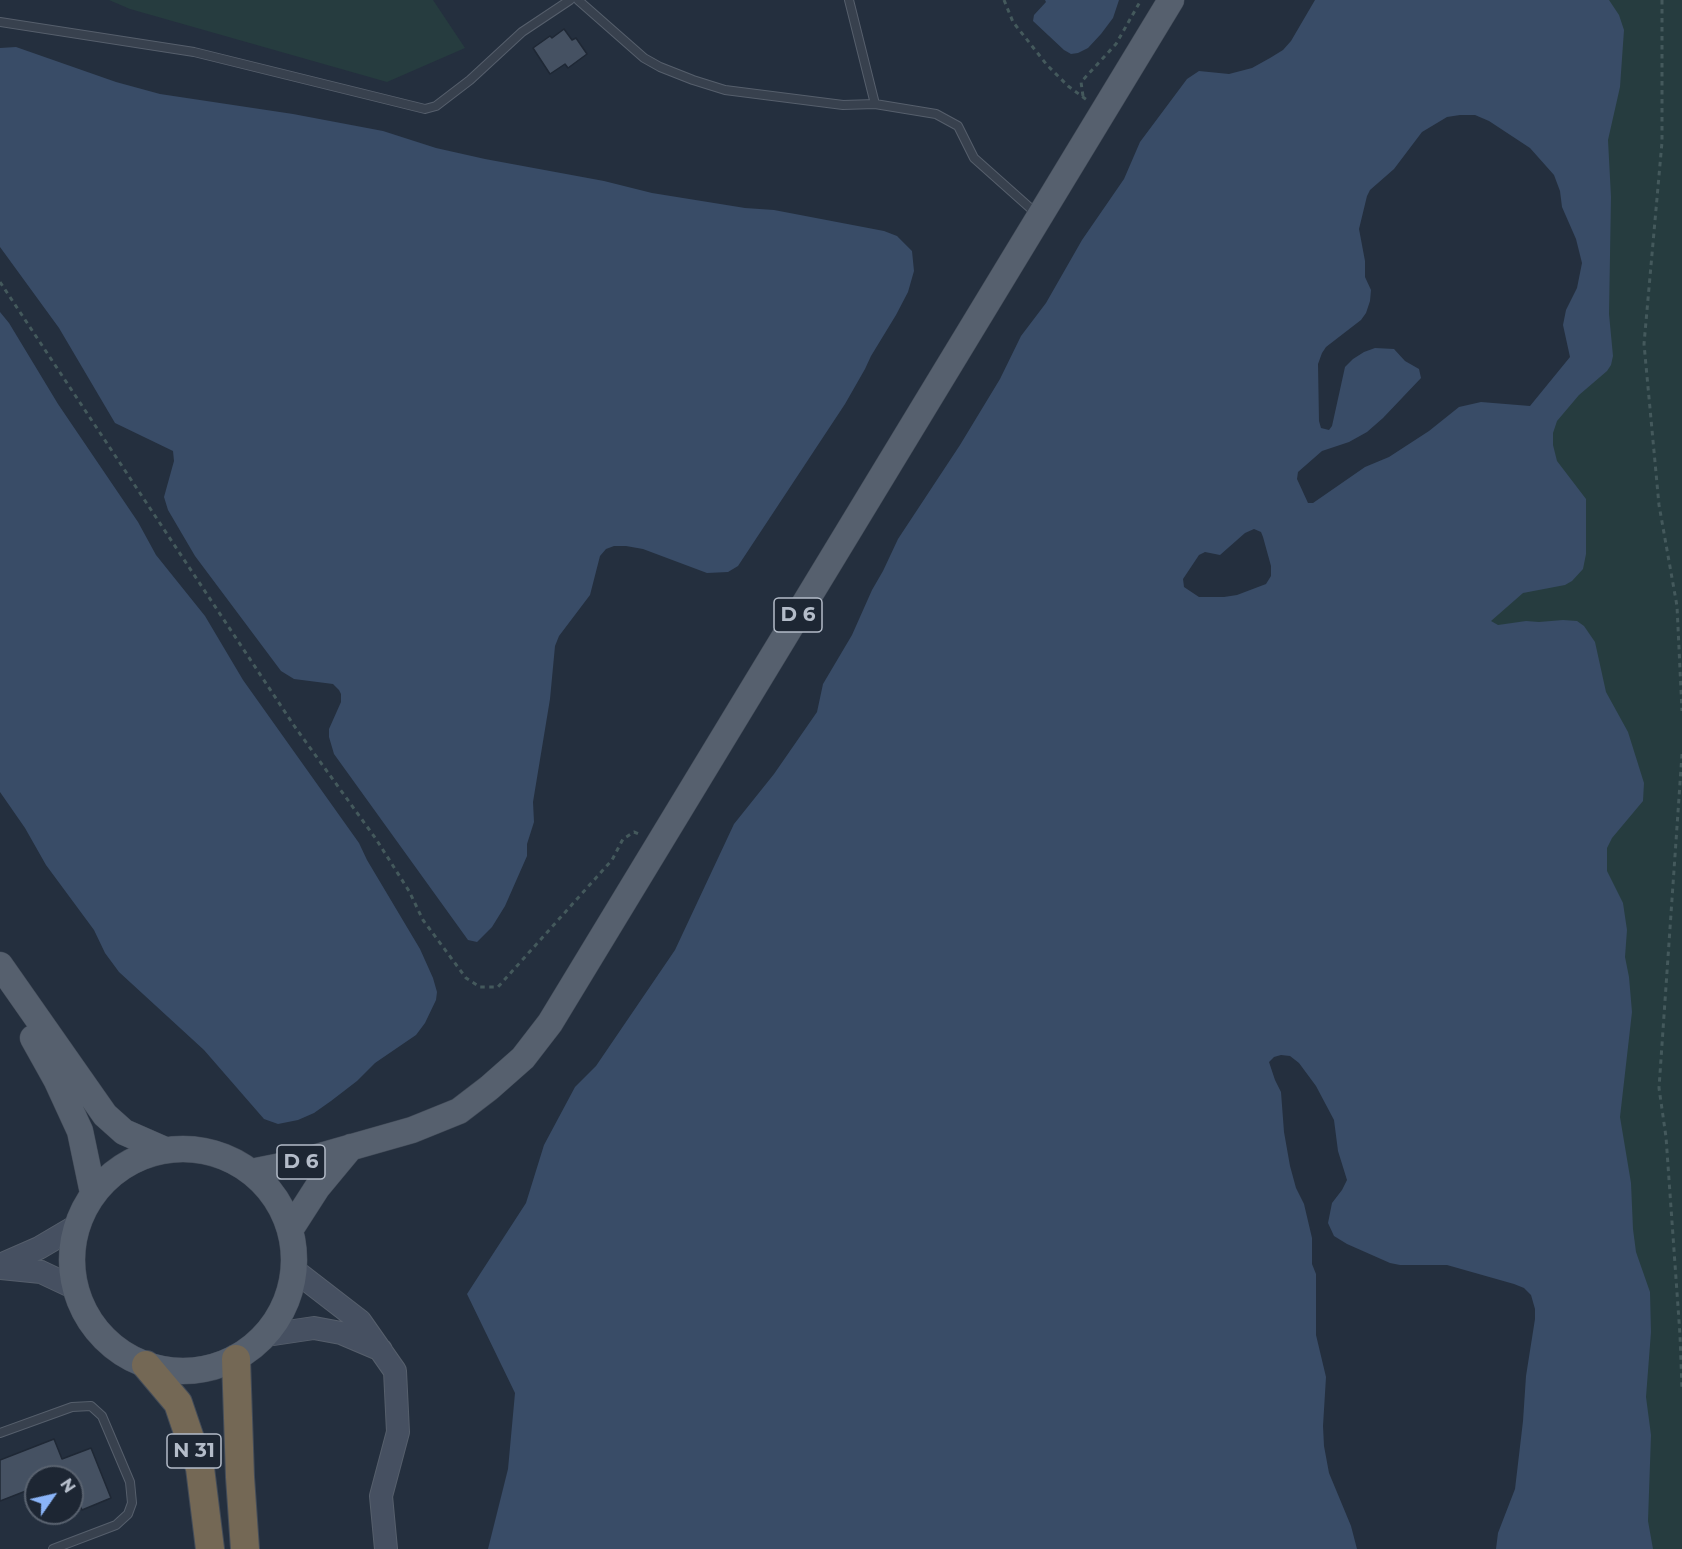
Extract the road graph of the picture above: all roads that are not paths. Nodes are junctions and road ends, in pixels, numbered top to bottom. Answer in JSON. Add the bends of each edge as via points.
{"nodes":[{"id":1,"x":570,"y":0,"type":"edge"},
{"id":2,"x":578,"y":0,"type":"edge"},
{"id":3,"x":849,"y":0,"type":"edge"},
{"id":4,"x":1171,"y":0,"type":"edge"},
{"id":5,"x":0,"y":22,"type":"edge"},
{"id":6,"x":875,"y":104,"type":"junction"},
{"id":7,"x":1039,"y":216,"type":"junction"},
{"id":8,"x":0,"y":965,"type":"edge"},
{"id":9,"x":0,"y":980,"type":"edge"},
{"id":10,"x":351,"y":1147,"type":"junction"},
{"id":11,"x":165,"y":1149,"type":"junction"},
{"id":12,"x":251,"y":1172,"type":"junction"},
{"id":13,"x":93,"y":1193,"type":"junction"},
{"id":14,"x":78,"y":1225,"type":"junction"},
{"id":15,"x":290,"y":1230,"type":"junction"},
{"id":16,"x":0,"y":1266,"type":"edge"},
{"id":17,"x":294,"y":1270,"type":"junction"},
{"id":18,"x":75,"y":1288,"type":"junction"},
{"id":19,"x":267,"y":1335,"type":"junction"},
{"id":20,"x":382,"y":1351,"type":"junction"},
{"id":21,"x":236,"y":1359,"type":"junction"},
{"id":22,"x":146,"y":1365,"type":"junction"},
{"id":23,"x":0,"y":1433,"type":"edge"},
{"id":24,"x":53,"y":1549,"type":"edge"},
{"id":25,"x":210,"y":1549,"type":"edge"},
{"id":26,"x":246,"y":1549,"type":"edge"},
{"id":27,"x":386,"y":1549,"type":"edge"}],
"edges":[{"from":1,"to":5,"type":"lane","via":[[522,32],[436,106],[425,109],[194,52]]},
{"from":2,"to":6,"type":"lane","via":[[644,58],[693,80],[725,90],[843,105]]},
{"from":3,"to":6,"type":"lane"},
{"from":4,"to":7,"type":"main road","number":"D 6"},
{"from":6,"to":7,"type":"lane","via":[[936,114],[958,126],[974,158]]},
{"from":7,"to":10,"type":"main road","number":"D 6","via":[[550,1023],[523,1058],[459,1111],[412,1130]]},
{"from":8,"to":11,"type":"main road","via":[[105,1115],[124,1132]]},
{"from":9,"to":13,"type":"main road","via":[[57,1081],[80,1131]]},
{"from":10,"to":12,"type":"main road","number":"D 6","via":[[296,1164]]},
{"from":10,"to":15,"type":"main road","number":"D 6","via":[[316,1188]]},
{"from":11,"to":12,"type":"main road","via":[[208,1151]]},
{"from":11,"to":13,"type":"main road","via":[[125,1164]]},
{"from":12,"to":15,"type":"main road","via":[[274,1196]]},
{"from":13,"to":14,"type":"main road"},
{"from":14,"to":16,"type":"main road"},
{"from":14,"to":18,"type":"main road","via":[[71,1260]]},
{"from":15,"to":17,"type":"main road"},
{"from":16,"to":18,"type":"main road","via":[[41,1272]]},
{"from":17,"to":19,"type":"main road","via":[[284,1308]]},
{"from":17,"to":20,"type":"main road","via":[[360,1321]]},
{"from":18,"to":22,"type":"main road","via":[[90,1321],[108,1342]]},
{"from":19,"to":20,"type":"main road","via":[[314,1328],[341,1333]]},
{"from":19,"to":21,"type":"main road"},
{"from":20,"to":27,"type":"main road","via":[[395,1371],[398,1432],[381,1496]]},
{"from":21,"to":22,"type":"main road","via":[[192,1371]]},
{"from":21,"to":26,"type":"highway","number":"N 31"},
{"from":22,"to":25,"type":"highway","number":"N 31","via":[[178,1403],[182,1414],[200,1468]]},
{"from":23,"to":24,"type":"lane","via":[[72,1407],[91,1406],[102,1416],[130,1482],[132,1503],[128,1514],[116,1525]]}]}
